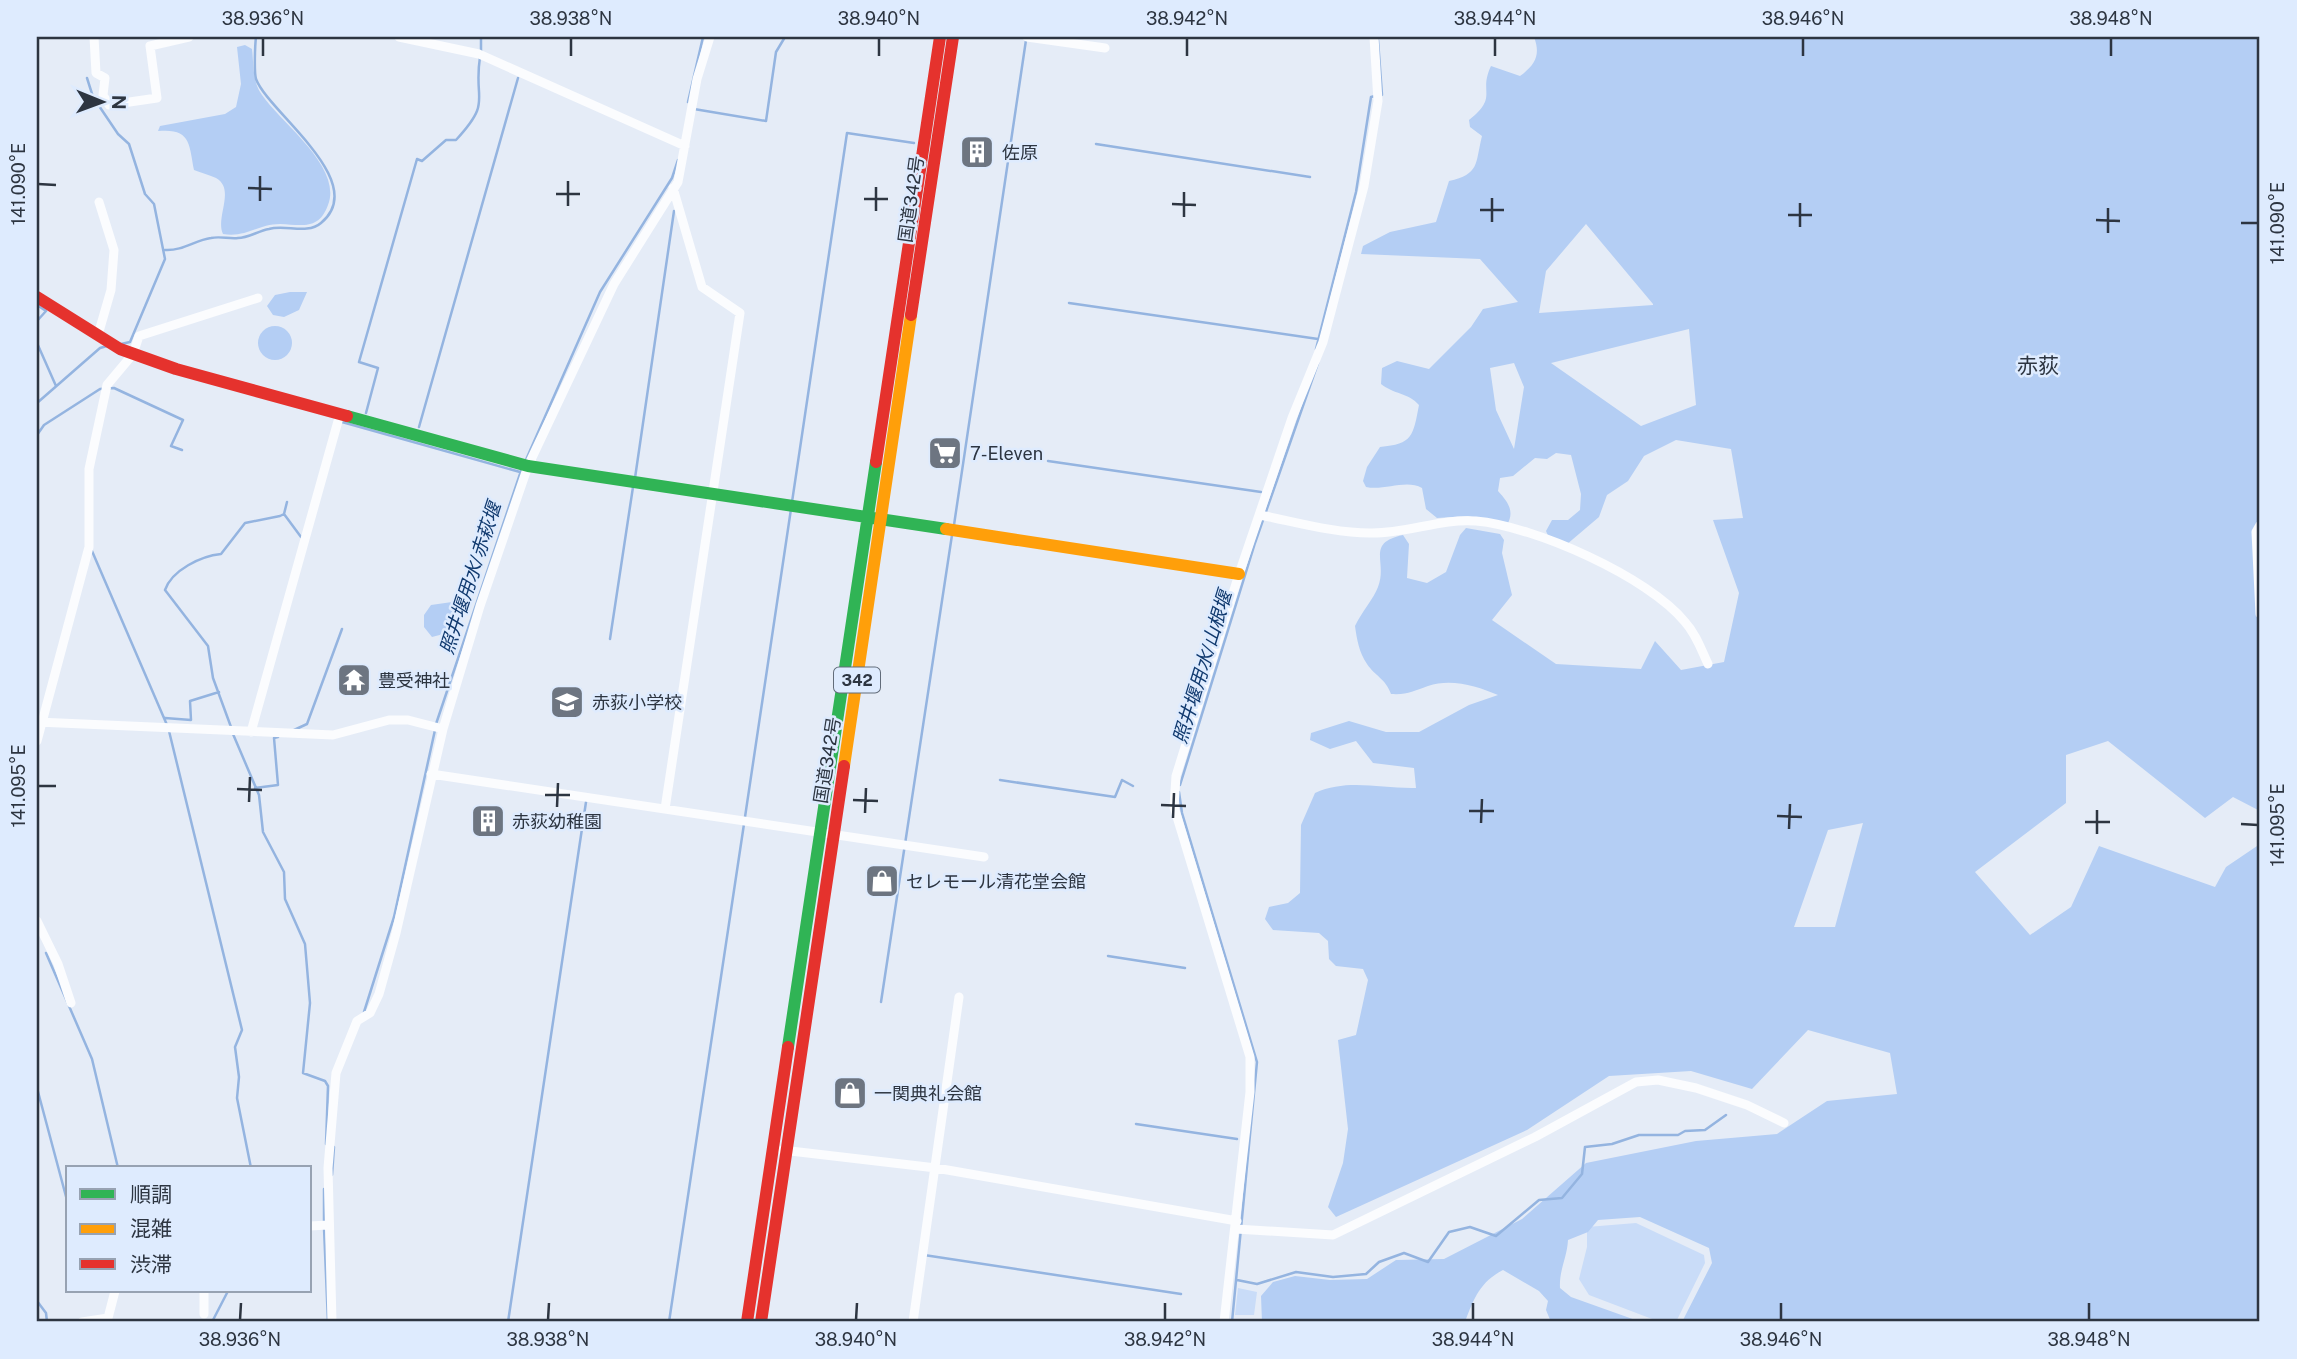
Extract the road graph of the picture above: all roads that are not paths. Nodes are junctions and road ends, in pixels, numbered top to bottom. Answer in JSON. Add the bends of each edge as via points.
{"nodes":[{"id":1,"x":94,"y":37,"type":"edge"},
{"id":2,"x":189,"y":37,"type":"edge"},
{"id":3,"x":399,"y":37,"type":"edge"},
{"id":4,"x":710,"y":37,"type":"edge"},
{"id":5,"x":940,"y":37,"type":"edge"},
{"id":6,"x":953,"y":37,"type":"edge"},
{"id":7,"x":1027,"y":37,"type":"edge"},
{"id":8,"x":1374,"y":37,"type":"edge"},
{"id":9,"x":1105,"y":48,"type":"dead end"},
{"id":10,"x":685,"y":146,"type":"junction"},
{"id":11,"x":673,"y":188,"type":"junction"},
{"id":12,"x":99,"y":202,"type":"dead end"},
{"id":13,"x":37,"y":296,"type":"edge"},
{"id":14,"x":258,"y":298,"type":"dead end"},
{"id":15,"x":98,"y":335,"type":"junction"},
{"id":16,"x":133,"y":354,"type":"junction"},
{"id":17,"x":340,"y":414,"type":"junction"},
{"id":18,"x":528,"y":466,"type":"junction"},
{"id":19,"x":713,"y":496,"type":"junction"},
{"id":20,"x":1260,"y":515,"type":"junction"},
{"id":21,"x":867,"y":518,"type":"junction"},
{"id":22,"x":881,"y":521,"type":"junction"},
{"id":23,"x":2260,"y":525,"type":"edge"},
{"id":24,"x":1238,"y":574,"type":"junction"},
{"id":25,"x":2260,"y":614,"type":"edge"},
{"id":26,"x":1708,"y":664,"type":"dead end"},
{"id":27,"x":39,"y":722,"type":"edge"},
{"id":28,"x":443,"y":729,"type":"junction"},
{"id":29,"x":251,"y":732,"type":"junction"},
{"id":30,"x":37,"y":741,"type":"edge"},
{"id":31,"x":431,"y":774,"type":"junction"},
{"id":32,"x":666,"y":809,"type":"junction"},
{"id":33,"x":827,"y":833,"type":"junction"},
{"id":34,"x":984,"y":858,"type":"dead end"},
{"id":35,"x":37,"y":921,"type":"edge"},
{"id":36,"x":959,"y":997,"type":"dead end"},
{"id":37,"x":71,"y":1003,"type":"dead end"},
{"id":38,"x":1784,"y":1123,"type":"dead end"},
{"id":39,"x":779,"y":1150,"type":"junction"},
{"id":40,"x":936,"y":1168,"type":"junction"},
{"id":41,"x":328,"y":1225,"type":"junction"},
{"id":42,"x":1237,"y":1225,"type":"junction"},
{"id":43,"x":312,"y":1226,"type":"edge"},
{"id":44,"x":114,"y":1292,"type":"edge"},
{"id":45,"x":204,"y":1292,"type":"edge"},
{"id":46,"x":204,"y":1314,"type":"dead end"},
{"id":47,"x":82,"y":1322,"type":"edge"},
{"id":48,"x":332,"y":1322,"type":"edge"},
{"id":49,"x":747,"y":1322,"type":"edge"},
{"id":50,"x":761,"y":1322,"type":"edge"},
{"id":51,"x":913,"y":1322,"type":"edge"},
{"id":52,"x":1224,"y":1322,"type":"edge"}],
"edges":[{"from":1,"to":2,"type":"street","via":[[96,73],[105,78],[103,95],[109,105],[157,98],[150,46]]},
{"from":3,"to":10,"type":"street","via":[[491,59]]},
{"from":4,"to":10,"type":"street"},
{"from":5,"to":21,"type":"main road","name":"国道342号","number":"342"},
{"from":6,"to":22,"type":"main road","name":"国道342号","number":"342"},
{"from":7,"to":9,"type":"street"},
{"from":8,"to":20,"type":"street","via":[[1378,101],[1364,186],[1323,342]]},
{"from":10,"to":11,"type":"street"},
{"from":11,"to":18,"type":"street","via":[[614,285]]},
{"from":11,"to":19,"type":"street","via":[[702,287],[740,313]]},
{"from":12,"to":15,"type":"street","via":[[114,250],[111,290]]},
{"from":13,"to":15,"type":"main road"},
{"from":14,"to":16,"type":"street","via":[[139,336]]},
{"from":15,"to":16,"type":"main road"},
{"from":16,"to":17,"type":"main road"},
{"from":16,"to":27,"type":"street","via":[[107,384],[89,469],[89,547]]},
{"from":17,"to":18,"type":"main road"},
{"from":17,"to":29,"type":"street"},
{"from":18,"to":19,"type":"main road"},
{"from":18,"to":28,"type":"street"},
{"from":19,"to":21,"type":"main road"},
{"from":19,"to":32,"type":"street"},
{"from":20,"to":24,"type":"street"},
{"from":20,"to":26,"type":"street","via":[[1371,533],[1478,522],[1536,536],[1590,558],[1668,604],[1685,621]]},
{"from":21,"to":22,"type":"main road"},
{"from":21,"to":33,"type":"main road","name":"国道342号","number":"342"},
{"from":22,"to":24,"type":"main road"},
{"from":22,"to":33,"type":"main road","name":"国道342号","number":"342"},
{"from":23,"to":25,"type":"street","via":[[2256,532]]},
{"from":24,"to":42,"type":"street","via":[[1175,776],[1173,798],[1250,1057]]},
{"from":27,"to":29,"type":"street"},
{"from":27,"to":30,"type":"street"},
{"from":28,"to":29,"type":"street","via":[[389,720],[333,735]]},
{"from":28,"to":31,"type":"street"},
{"from":31,"to":32,"type":"street"},
{"from":31,"to":41,"type":"street","via":[[379,993],[370,1013],[357,1021],[336,1073]]},
{"from":32,"to":33,"type":"street"},
{"from":33,"to":34,"type":"street"},
{"from":33,"to":39,"type":"main road","name":"国道342号","number":"342"},
{"from":35,"to":37,"type":"street"},
{"from":36,"to":40,"type":"street"},
{"from":38,"to":42,"type":"street","via":[[1696,1088],[1658,1080],[1636,1082],[1333,1235],[1275,1234]]},
{"from":39,"to":40,"type":"street"},
{"from":39,"to":49,"type":"main road","name":"国道342号","number":"342"},
{"from":39,"to":50,"type":"main road","name":"国道342号","number":"342"},
{"from":40,"to":42,"type":"street"},
{"from":40,"to":51,"type":"street"},
{"from":41,"to":43,"type":"street"},
{"from":41,"to":48,"type":"street"},
{"from":42,"to":52,"type":"street"},
{"from":44,"to":47,"type":"street","via":[[108,1318]]},
{"from":45,"to":46,"type":"street"}]}
